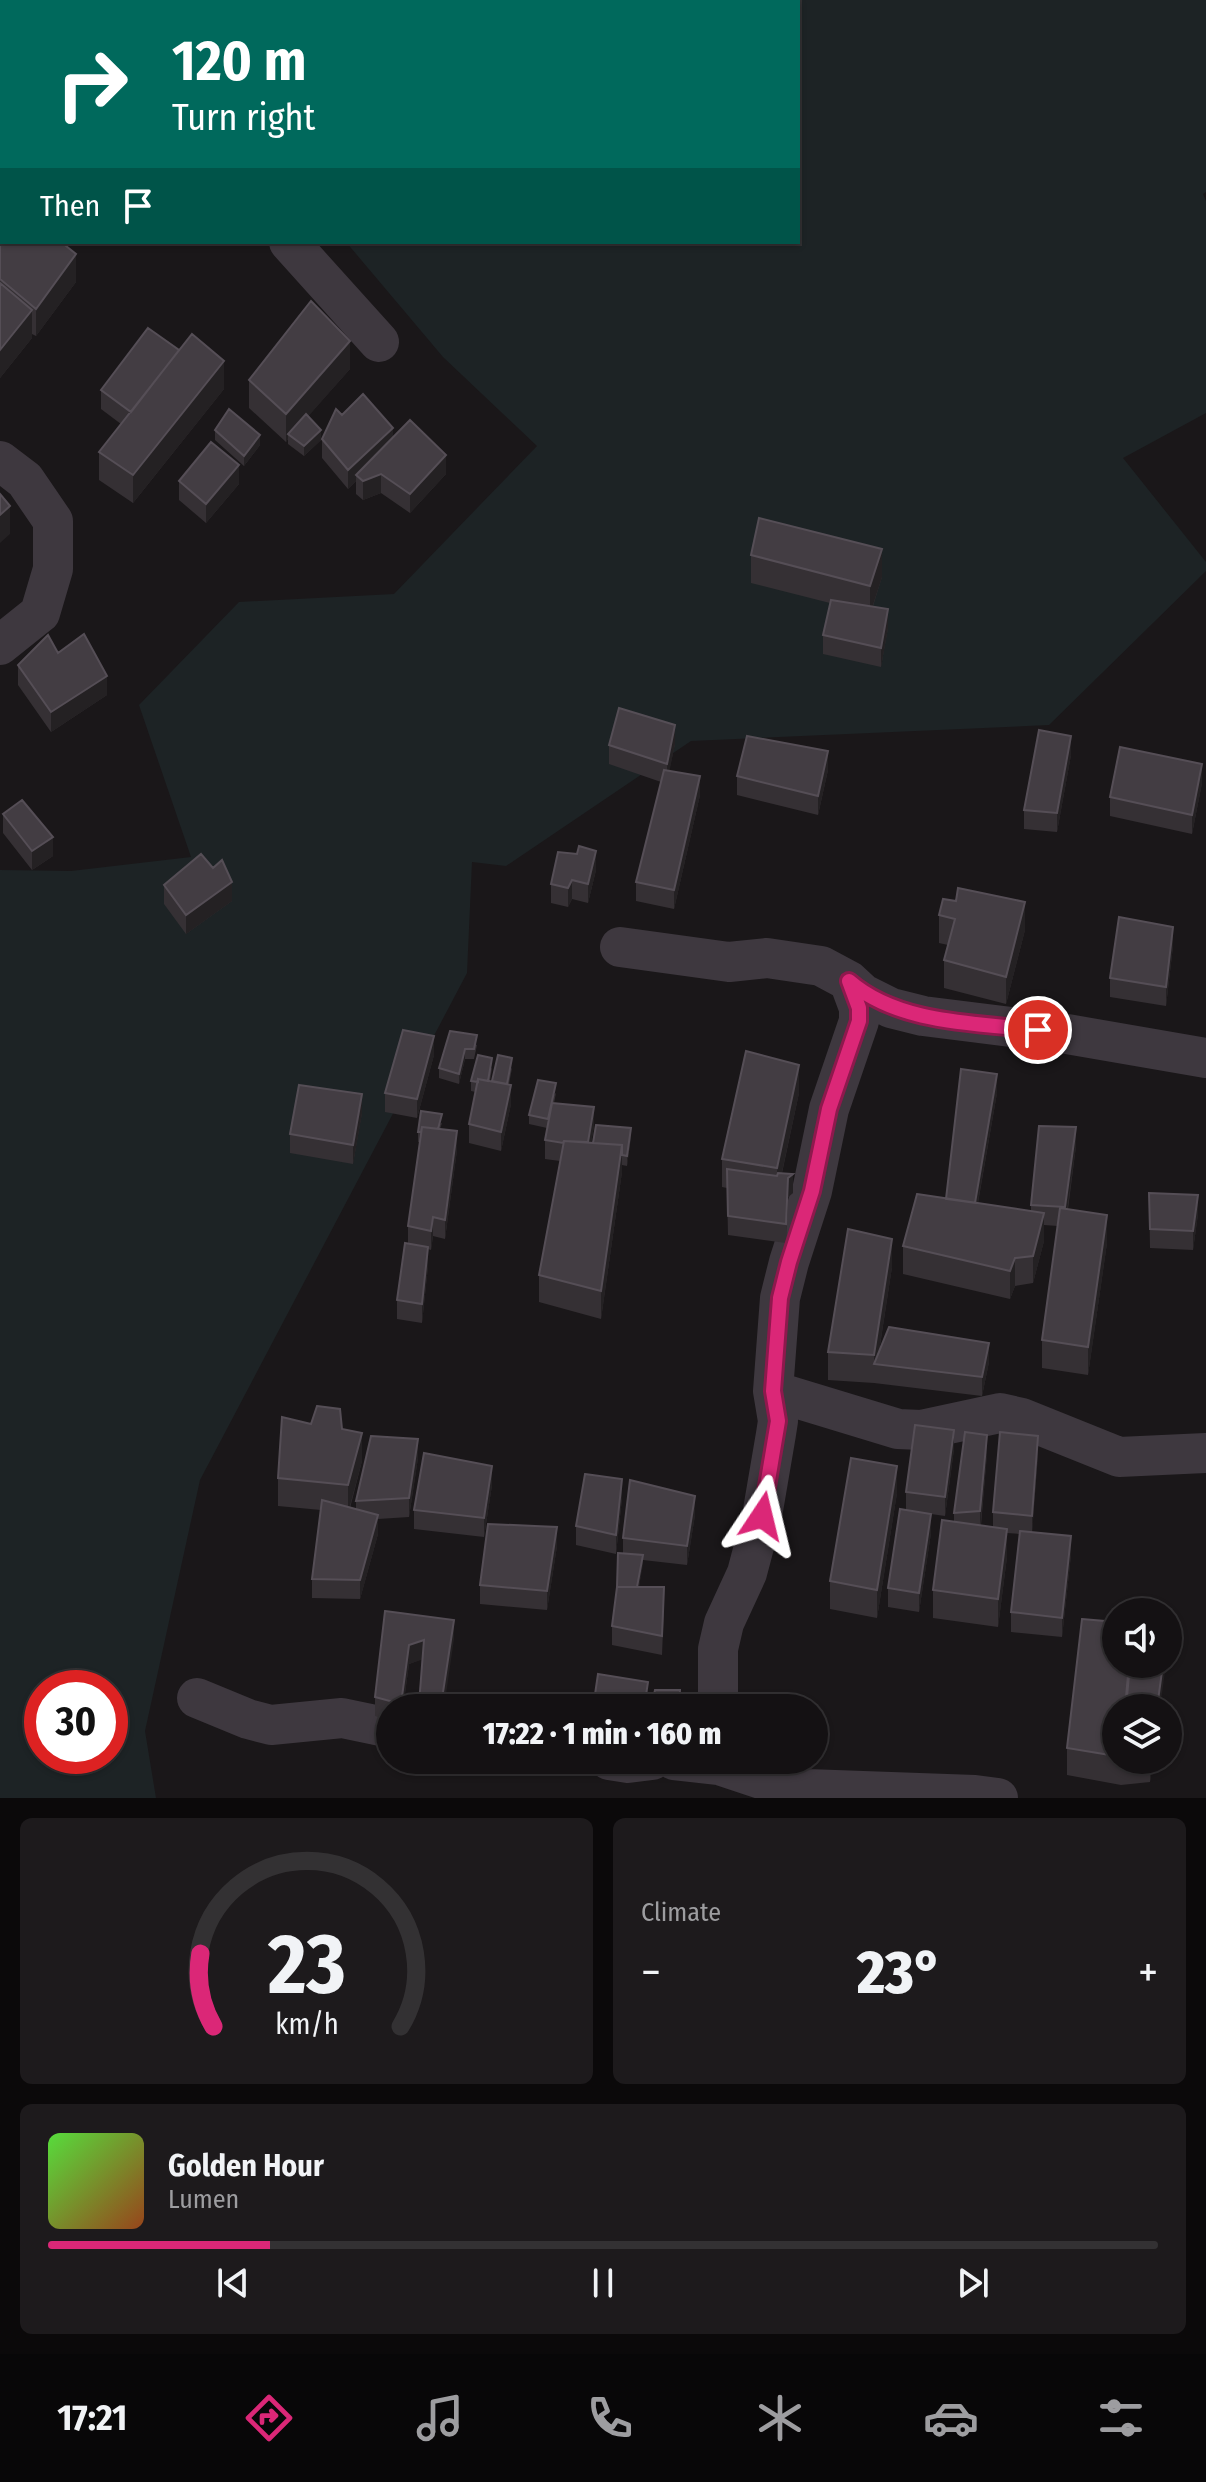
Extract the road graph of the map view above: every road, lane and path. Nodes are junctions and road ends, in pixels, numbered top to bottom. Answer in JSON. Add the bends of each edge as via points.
{"nodes":[{"id":1,"x":291,"y":244,"type":"edge"},
{"id":2,"x":379,"y":342,"type":"dead end"},
{"id":3,"x":0,"y":461,"type":"edge"},
{"id":4,"x":0,"y":645,"type":"edge"},
{"id":5,"x":620,"y":947,"type":"dead end"},
{"id":6,"x":849,"y":981,"type":"junction"},
{"id":7,"x":1206,"y":1058,"type":"edge"},
{"id":8,"x":773,"y":1391,"type":"junction"},
{"id":9,"x":1206,"y":1453,"type":"edge"},
{"id":10,"x":718,"y":1694,"type":"edge"},
{"id":11,"x":197,"y":1698,"type":"dead end"},
{"id":12,"x":376,"y":1725,"type":"edge"},
{"id":13,"x":743,"y":1774,"type":"edge"},
{"id":14,"x":778,"y":1791,"type":"edge"},
{"id":15,"x":998,"y":1798,"type":"edge"}],
"edges":[{"from":1,"to":2,"type":"street"},
{"from":3,"to":4,"type":"street","via":[[25,480],[53,521],[53,569],[40,613]]},
{"from":5,"to":6,"type":"street","via":[[729,962],[798,962],[821,966]]},
{"from":6,"to":7,"type":"street","via":[[891,1008],[923,1016]]},
{"from":6,"to":8,"type":"street","via":[[859,1021],[829,1109],[812,1191],[780,1298]]},
{"from":8,"to":9,"type":"street","via":[[898,1429],[921,1430],[1000,1413],[1119,1457]]},
{"from":8,"to":10,"type":"street","via":[[778,1421],[762,1516],[747,1573],[724,1623]]},
{"from":11,"to":12,"type":"street","via":[[271,1725],[342,1718]]},
{"from":13,"to":14,"type":"street"},
{"from":14,"to":15,"type":"street"}]}
